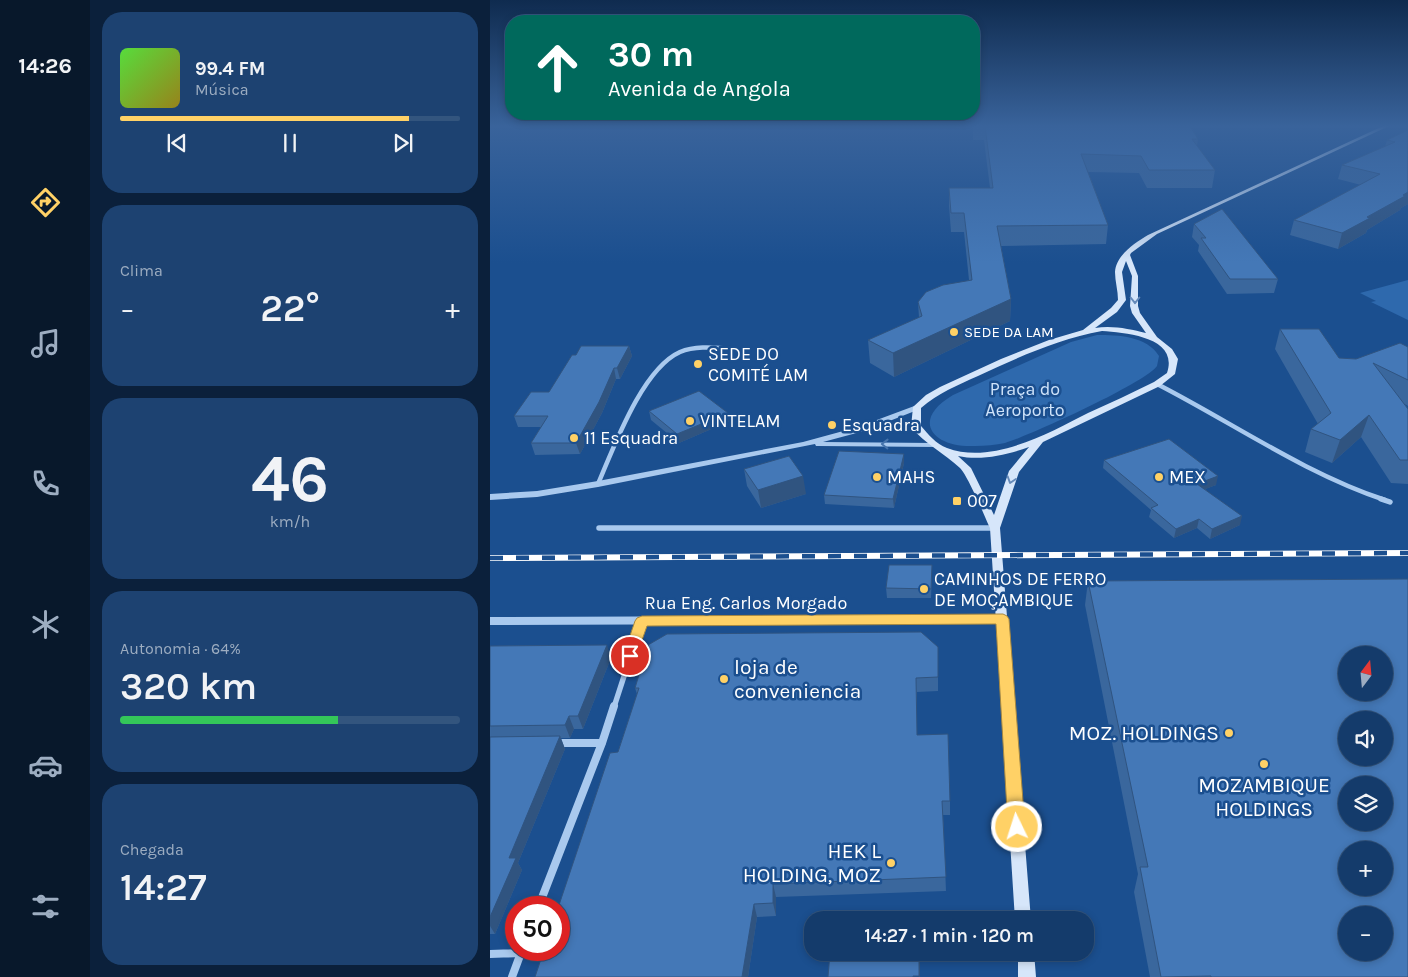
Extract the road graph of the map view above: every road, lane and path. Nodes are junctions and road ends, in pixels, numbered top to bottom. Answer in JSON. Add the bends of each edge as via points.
{"nodes":[{"id":1,"x":1287,"y":172,"type":"edge"},
{"id":2,"x":1126,"y":256,"type":"junction"},
{"id":3,"x":1085,"y":331,"type":"junction"},
{"id":4,"x":1156,"y":340,"type":"junction"},
{"id":5,"x":734,"y":348,"type":"dead end"},
{"id":6,"x":1157,"y":384,"type":"junction"},
{"id":7,"x":917,"y":407,"type":"junction"},
{"id":8,"x":1038,"y":441,"type":"junction"},
{"id":9,"x":804,"y":444,"type":"junction"},
{"id":10,"x":934,"y":445,"type":"junction"},
{"id":11,"x":946,"y":451,"type":"junction"},
{"id":12,"x":598,"y":484,"type":"junction"},
{"id":13,"x":490,"y":497,"type":"edge"},
{"id":14,"x":1390,"y":502,"type":"dead end"},
{"id":15,"x":600,"y":528,"type":"dead end"},
{"id":16,"x":995,"y":528,"type":"junction"},
{"id":17,"x":1003,"y":619,"type":"junction"},
{"id":18,"x":490,"y":621,"type":"edge"},
{"id":19,"x":642,"y":621,"type":"junction"},
{"id":20,"x":546,"y":743,"type":"edge"},
{"id":21,"x":602,"y":743,"type":"junction"},
{"id":22,"x":543,"y":896,"type":"edge"},
{"id":23,"x":1022,"y":911,"type":"edge"},
{"id":24,"x":505,"y":953,"type":"edge"},
{"id":25,"x":490,"y":954,"type":"edge"},
{"id":26,"x":518,"y":961,"type":"edge"},
{"id":27,"x":1026,"y":961,"type":"edge"},
{"id":28,"x":512,"y":977,"type":"edge"},
{"id":29,"x":1027,"y":977,"type":"edge"}],
"edges":[{"from":1,"to":2,"type":"main road","via":[[1155,232]]},
{"from":2,"to":3,"type":"main road","via":[[1119,268],[1122,300]]},
{"from":2,"to":4,"type":"main road","one_way":true,"via":[[1135,276],[1136,313]]},
{"from":3,"to":4,"type":"main road","via":[[1122,330]]},
{"from":3,"to":7,"type":"main road","via":[[999,363],[927,397]]},
{"from":4,"to":6,"type":"main road","via":[[1170,350],[1174,361],[1171,374]]},
{"from":5,"to":12,"type":"street","via":[[690,348],[678,352],[659,367],[646,383]]},
{"from":6,"to":8,"type":"main road"},
{"from":6,"to":14,"type":"street","via":[[1314,471],[1349,488]]},
{"from":7,"to":9,"type":"street","via":[[862,430]]},
{"from":7,"to":10,"type":"main road","via":[[916,427]]},
{"from":8,"to":11,"type":"main road","via":[[995,453]]},
{"from":8,"to":16,"type":"main road","one_way":true,"via":[[1014,471]]},
{"from":10,"to":9,"type":"street","one_way":true},
{"from":9,"to":12,"type":"street"},
{"from":10,"to":11,"type":"main road"},
{"from":11,"to":16,"type":"main road","via":[[966,468]]},
{"from":12,"to":13,"type":"street","via":[[536,494]]},
{"from":15,"to":16,"type":"street"},
{"from":16,"to":17,"type":"main road"},
{"from":17,"to":19,"type":"street","name":"Rua Eng. Carlos Morgado"},
{"from":17,"to":23,"type":"main road"},
{"from":18,"to":19,"type":"street","name":"Rua Eng. Carlos Morgado"},
{"from":19,"to":21,"type":"street"},
{"from":20,"to":21,"type":"street"},
{"from":21,"to":22,"type":"street"},
{"from":24,"to":25,"type":"street"},
{"from":26,"to":28,"type":"street"},
{"from":27,"to":29,"type":"main road"}]}
